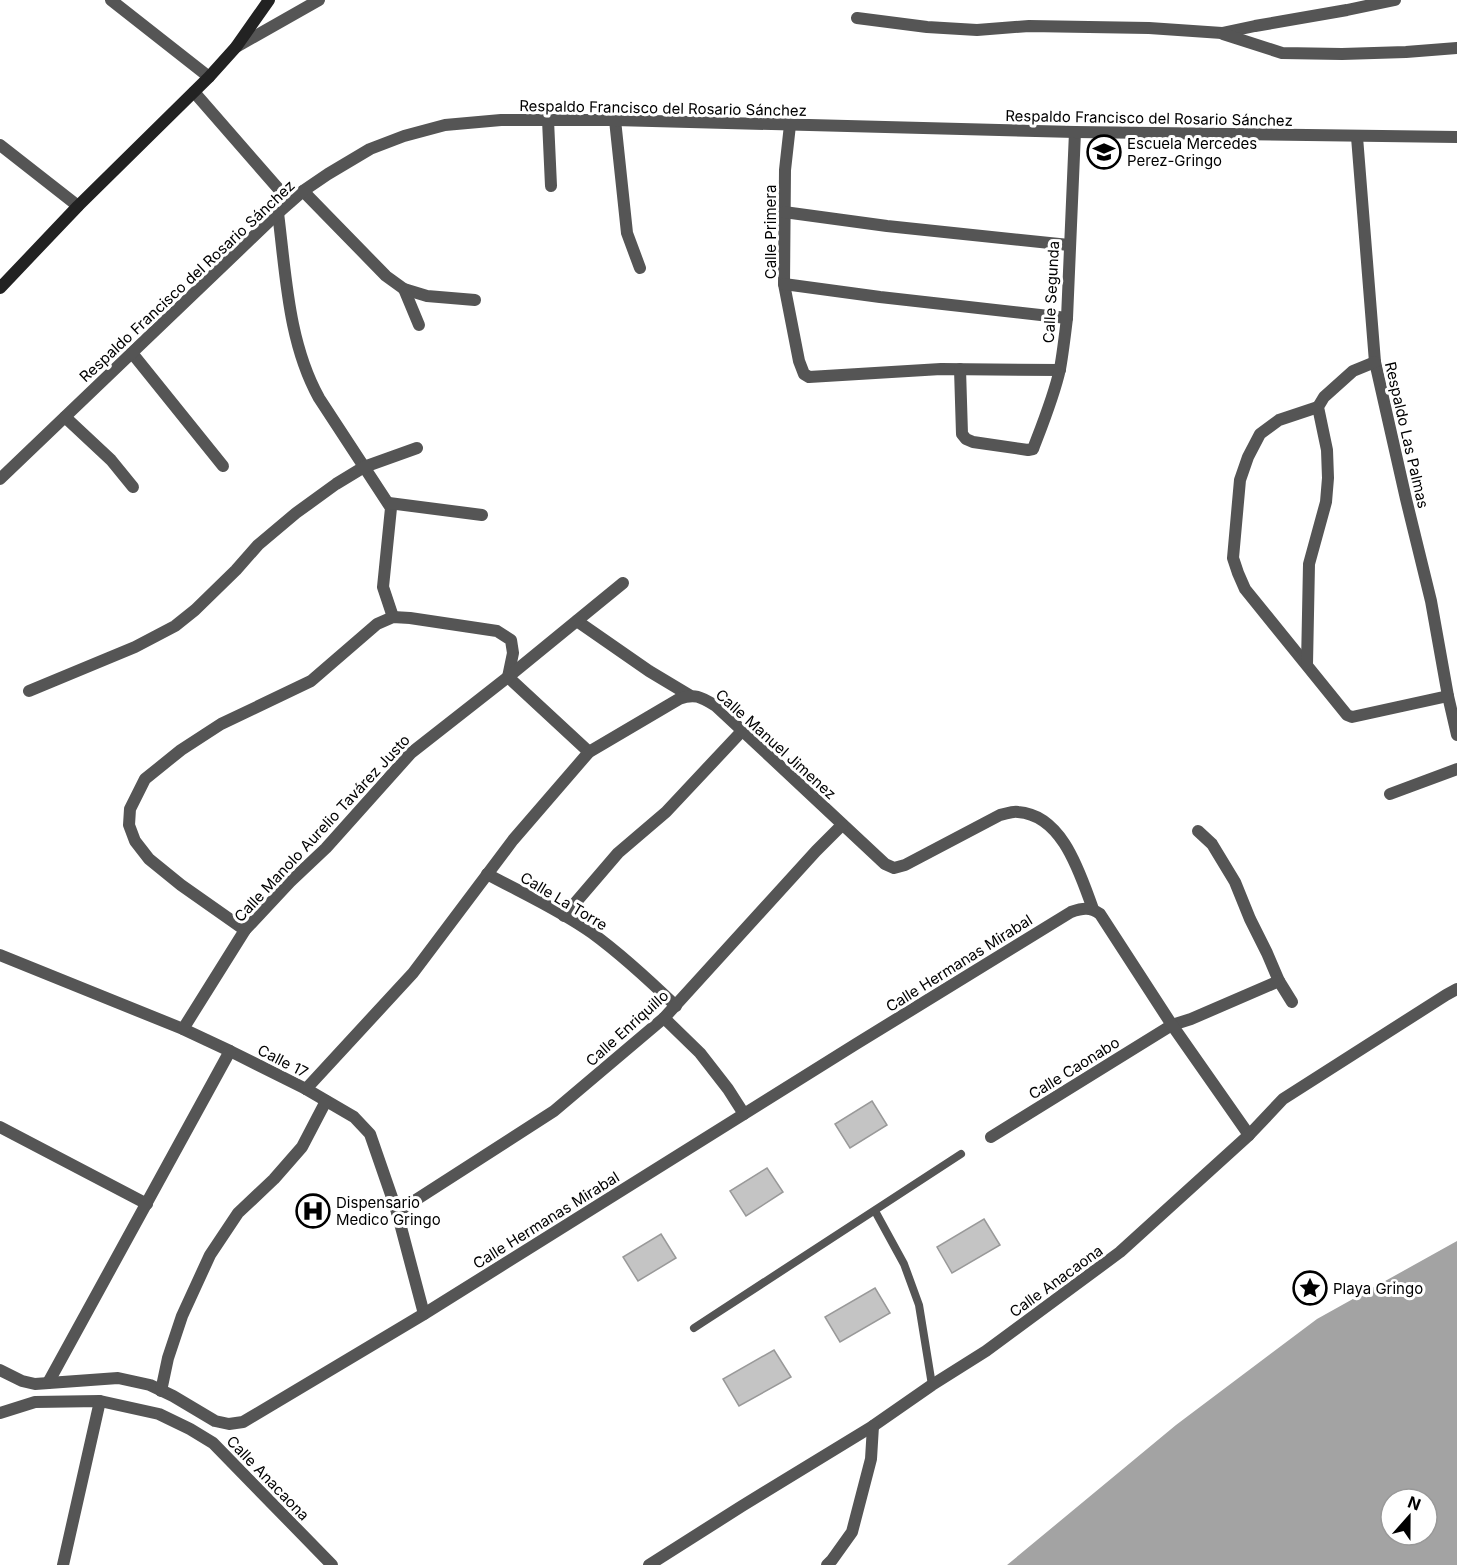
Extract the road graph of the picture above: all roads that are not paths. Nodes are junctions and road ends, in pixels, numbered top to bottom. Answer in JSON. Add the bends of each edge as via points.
{"nodes":[{"id":1,"x":111,"y":0,"type":"edge"},
{"id":2,"x":269,"y":0,"type":"edge"},
{"id":3,"x":319,"y":0,"type":"edge"},
{"id":4,"x":1395,"y":0,"type":"edge"},
{"id":5,"x":857,"y":18,"type":"dead end"},
{"id":6,"x":1222,"y":33,"type":"junction"},
{"id":7,"x":236,"y":47,"type":"junction"},
{"id":8,"x":1457,"y":48,"type":"edge"},
{"id":9,"x":209,"y":77,"type":"junction"},
{"id":10,"x":194,"y":92,"type":"junction"},
{"id":11,"x":548,"y":120,"type":"junction"},
{"id":12,"x":615,"y":120,"type":"junction"},
{"id":13,"x":789,"y":125,"type":"junction"},
{"id":14,"x":1075,"y":132,"type":"junction"},
{"id":15,"x":1357,"y":136,"type":"junction"},
{"id":16,"x":1457,"y":137,"type":"edge"},
{"id":17,"x":0,"y":145,"type":"edge"},
{"id":18,"x":551,"y":186,"type":"dead end"},
{"id":19,"x":303,"y":191,"type":"junction"},
{"id":20,"x":290,"y":202,"type":"junction"},
{"id":21,"x":78,"y":206,"type":"junction"},
{"id":22,"x":784,"y":212,"type":"junction"},
{"id":23,"x":278,"y":213,"type":"junction"},
{"id":24,"x":1070,"y":245,"type":"junction"},
{"id":25,"x":640,"y":268,"type":"dead end"},
{"id":26,"x":784,"y":284,"type":"junction"},
{"id":27,"x":0,"y":288,"type":"edge"},
{"id":28,"x":404,"y":289,"type":"junction"},
{"id":29,"x":475,"y":300,"type":"dead end"},
{"id":30,"x":1067,"y":318,"type":"junction"},
{"id":31,"x":419,"y":325,"type":"dead end"},
{"id":32,"x":132,"y":353,"type":"junction"},
{"id":33,"x":1375,"y":362,"type":"junction"},
{"id":34,"x":960,"y":369,"type":"junction"},
{"id":35,"x":1060,"y":370,"type":"junction"},
{"id":36,"x":1318,"y":407,"type":"junction"},
{"id":37,"x":65,"y":417,"type":"junction"},
{"id":38,"x":417,"y":448,"type":"dead end"},
{"id":39,"x":223,"y":466,"type":"dead end"},
{"id":40,"x":364,"y":467,"type":"junction"},
{"id":41,"x":0,"y":479,"type":"edge"},
{"id":42,"x":133,"y":487,"type":"dead end"},
{"id":43,"x":389,"y":503,"type":"junction"},
{"id":44,"x":482,"y":515,"type":"dead end"},
{"id":45,"x":623,"y":583,"type":"dead end"},
{"id":46,"x":393,"y":617,"type":"junction"},
{"id":47,"x":577,"y":621,"type":"junction"},
{"id":48,"x":1307,"y":664,"type":"junction"},
{"id":49,"x":508,"y":677,"type":"junction"},
{"id":50,"x":29,"y":691,"type":"dead end"},
{"id":51,"x":689,"y":695,"type":"junction"},
{"id":52,"x":1448,"y":696,"type":"junction"},
{"id":53,"x":742,"y":731,"type":"junction"},
{"id":54,"x":1457,"y":735,"type":"edge"},
{"id":55,"x":589,"y":752,"type":"junction"},
{"id":56,"x":1457,"y":769,"type":"edge"},
{"id":57,"x":1390,"y":794,"type":"dead end"},
{"id":58,"x":842,"y":825,"type":"junction"},
{"id":59,"x":1198,"y":831,"type":"dead end"},
{"id":60,"x":487,"y":874,"type":"junction"},
{"id":61,"x":1088,"y":909,"type":"junction"},
{"id":62,"x":564,"y":916,"type":"junction"},
{"id":63,"x":245,"y":930,"type":"junction"},
{"id":64,"x":0,"y":955,"type":"edge"},
{"id":65,"x":1279,"y":981,"type":"junction"},
{"id":66,"x":1457,"y":989,"type":"edge"},
{"id":67,"x":1292,"y":1002,"type":"dead end"},
{"id":68,"x":676,"y":1006,"type":"junction"},
{"id":69,"x":664,"y":1018,"type":"junction"},
{"id":70,"x":1172,"y":1025,"type":"junction"},
{"id":71,"x":183,"y":1029,"type":"junction"},
{"id":72,"x":230,"y":1051,"type":"junction"},
{"id":73,"x":306,"y":1089,"type":"junction"},
{"id":74,"x":326,"y":1101,"type":"junction"},
{"id":75,"x":744,"y":1114,"type":"junction"},
{"id":76,"x":0,"y":1127,"type":"edge"},
{"id":77,"x":1249,"y":1135,"type":"junction"},
{"id":78,"x":991,"y":1137,"type":"dead end"},
{"id":79,"x":961,"y":1154,"type":"dead end"},
{"id":80,"x":147,"y":1204,"type":"junction"},
{"id":81,"x":875,"y":1211,"type":"junction"},
{"id":82,"x":397,"y":1212,"type":"junction"},
{"id":83,"x":424,"y":1314,"type":"junction"},
{"id":84,"x":694,"y":1328,"type":"dead end"},
{"id":85,"x":0,"y":1370,"type":"edge"},
{"id":86,"x":48,"y":1383,"type":"junction"},
{"id":87,"x":932,"y":1385,"type":"junction"},
{"id":88,"x":161,"y":1391,"type":"junction"},
{"id":89,"x":100,"y":1401,"type":"junction"},
{"id":90,"x":0,"y":1413,"type":"edge"},
{"id":91,"x":873,"y":1426,"type":"junction"},
{"id":92,"x":63,"y":1565,"type":"edge"},
{"id":93,"x":332,"y":1565,"type":"edge"},
{"id":94,"x":649,"y":1565,"type":"edge"},
{"id":95,"x":827,"y":1565,"type":"edge"}],
"edges":[{"from":1,"to":9,"type":"street"},
{"from":2,"to":7,"type":"main road"},
{"from":3,"to":7,"type":"street"},
{"from":4,"to":6,"type":"street"},
{"from":5,"to":6,"type":"street","via":[[977,30],[1029,26]]},
{"from":6,"to":8,"type":"street","via":[[1282,52],[1342,54]]},
{"from":7,"to":9,"type":"main road"},
{"from":9,"to":10,"type":"main road"},
{"from":10,"to":20,"type":"street"},
{"from":10,"to":21,"type":"main road"},
{"from":11,"to":12,"type":"street","name":"Respaldo Francisco del Rosario Sánchez"},
{"from":11,"to":18,"type":"street"},
{"from":11,"to":19,"type":"street","name":"Respaldo Francisco del Rosario Sánchez","via":[[445,125],[404,136],[370,149]]},
{"from":12,"to":13,"type":"street","name":"Respaldo Francisco del Rosario Sánchez"},
{"from":12,"to":25,"type":"street","via":[[627,233]]},
{"from":13,"to":14,"type":"street","name":"Respaldo Francisco del Rosario Sánchez"},
{"from":13,"to":22,"type":"street","name":"Calle Primera"},
{"from":14,"to":15,"type":"street","name":"Respaldo Francisco del Rosario Sánchez"},
{"from":14,"to":24,"type":"street","name":"Calle Segunda"},
{"from":15,"to":16,"type":"street","name":"Respaldo Francisco del Rosario Sánchez"},
{"from":15,"to":33,"type":"street","name":"Respaldo Las Palmas"},
{"from":17,"to":21,"type":"street"},
{"from":19,"to":20,"type":"street","name":"Respaldo Francisco del Rosario Sánchez"},
{"from":19,"to":28,"type":"street","via":[[386,276]]},
{"from":20,"to":23,"type":"street","name":"Respaldo Francisco del Rosario Sánchez"},
{"from":21,"to":27,"type":"main road"},
{"from":22,"to":24,"type":"street"},
{"from":22,"to":26,"type":"street","name":"Calle Primera"},
{"from":23,"to":32,"type":"street","name":"Respaldo Francisco del Rosario Sánchez"},
{"from":23,"to":40,"type":"street","via":[[301,358],[319,398]]},
{"from":24,"to":30,"type":"street","name":"Calle Segunda"},
{"from":26,"to":30,"type":"street"},
{"from":26,"to":34,"type":"street","name":"Calle Primera","via":[[799,361],[809,377]]},
{"from":28,"to":29,"type":"street","via":[[427,296]]},
{"from":28,"to":31,"type":"street"},
{"from":30,"to":35,"type":"street","name":"Calle Segunda"},
{"from":32,"to":37,"type":"street","name":"Respaldo Francisco del Rosario Sánchez"},
{"from":32,"to":39,"type":"street"},
{"from":33,"to":36,"type":"street","via":[[1353,371]]},
{"from":33,"to":52,"type":"street","name":"Respaldo Las Palmas","via":[[1431,601]]},
{"from":34,"to":35,"type":"street"},
{"from":34,"to":35,"type":"street","name":"Calle Segunda","via":[[961,426],[966,439],[1028,450],[1034,449]]},
{"from":36,"to":48,"type":"street","via":[[1328,478],[1326,502],[1309,564]]},
{"from":36,"to":48,"type":"street","via":[[1280,420],[1260,434],[1240,480],[1233,558],[1245,589]]},
{"from":37,"to":41,"type":"street","name":"Respaldo Francisco del Rosario Sánchez"},
{"from":37,"to":42,"type":"street","via":[[111,460]]},
{"from":38,"to":40,"type":"street"},
{"from":40,"to":43,"type":"street"},
{"from":40,"to":50,"type":"street","via":[[266,538],[175,626]]},
{"from":43,"to":44,"type":"street"},
{"from":43,"to":46,"type":"street","via":[[383,586]]},
{"from":45,"to":47,"type":"street","name":"Calle Manolo Aurelio Tavárez Justo"},
{"from":46,"to":49,"type":"street","via":[[497,631],[510,640],[513,653]]},
{"from":46,"to":63,"type":"street","via":[[377,624],[311,681],[221,724],[181,750],[145,779],[130,809],[129,825],[135,841],[149,859]]},
{"from":47,"to":49,"type":"street","name":"Calle Manolo Aurelio Tavárez Justo"},
{"from":47,"to":51,"type":"street","name":"Calle Manuel Jimenez"},
{"from":48,"to":52,"type":"street","via":[[1350,717]]},
{"from":49,"to":55,"type":"street"},
{"from":49,"to":63,"type":"street","name":"Calle Manolo Aurelio Tavárez Justo","via":[[411,753]]},
{"from":51,"to":53,"type":"street","name":"Calle Manuel Jimenez","via":[[716,706]]},
{"from":51,"to":55,"type":"street"},
{"from":52,"to":54,"type":"street","name":"Respaldo Las Palmas"},
{"from":53,"to":58,"type":"street","name":"Calle Manuel Jimenez"},
{"from":53,"to":62,"type":"street","via":[[666,812],[618,853]]},
{"from":55,"to":60,"type":"street"},
{"from":56,"to":57,"type":"street"},
{"from":58,"to":61,"type":"street","name":"Calle Manuel Jimenez","via":[[894,868],[1000,815],[1017,812],[1039,817],[1062,838],[1080,875]]},
{"from":58,"to":68,"type":"street","name":"Calle Enriquillo"},
{"from":59,"to":65,"type":"street","via":[[1212,844],[1235,882]]},
{"from":60,"to":62,"type":"street","name":"Calle La Torre"},
{"from":60,"to":73,"type":"street","via":[[413,972]]},
{"from":61,"to":70,"type":"street","via":[[1100,914]]},
{"from":61,"to":75,"type":"street","name":"Calle Hermanas Mirabal","via":[[1071,912]]},
{"from":62,"to":68,"type":"street","name":"Calle La Torre","via":[[627,960]]},
{"from":63,"to":71,"type":"street","name":"Calle Manolo Aurelio Tavárez Justo"},
{"from":64,"to":71,"type":"street","name":"Calle 17"},
{"from":65,"to":67,"type":"street"},
{"from":65,"to":70,"type":"street","name":"Calle Caonabo"},
{"from":66,"to":77,"type":"street","name":"Calle Anacaona","via":[[1283,1099]]},
{"from":68,"to":69,"type":"street","name":"Calle Enriquillo"},
{"from":69,"to":75,"type":"street","via":[[700,1053]]},
{"from":69,"to":82,"type":"street","name":"Calle Enriquillo","via":[[554,1111]]},
{"from":70,"to":77,"type":"street"},
{"from":70,"to":78,"type":"street","name":"Calle Caonabo"},
{"from":71,"to":72,"type":"street","name":"Calle 17"},
{"from":72,"to":73,"type":"street","name":"Calle 17"},
{"from":72,"to":80,"type":"street"},
{"from":73,"to":74,"type":"street","name":"Calle 17"},
{"from":74,"to":82,"type":"street","name":"Calle 17","via":[[354,1117],[370,1134]]},
{"from":74,"to":88,"type":"street","via":[[302,1147],[238,1213],[210,1256],[182,1316]]},
{"from":75,"to":83,"type":"street","name":"Calle Hermanas Mirabal"},
{"from":76,"to":80,"type":"street"},
{"from":77,"to":87,"type":"street","name":"Calle Anacaona","via":[[1120,1252],[986,1351]]},
{"from":79,"to":81,"type":"lane"},
{"from":80,"to":86,"type":"street"},
{"from":81,"to":84,"type":"lane"},
{"from":81,"to":87,"type":"lane","via":[[904,1264],[919,1305]]},
{"from":82,"to":83,"type":"street","name":"Calle 17"},
{"from":83,"to":88,"type":"street","name":"Calle Hermanas Mirabal","via":[[243,1422],[216,1421]]},
{"from":85,"to":86,"type":"street","name":"Calle Hermanas Mirabal","via":[[22,1381]]},
{"from":86,"to":88,"type":"street","name":"Calle Hermanas Mirabal","via":[[118,1378]]},
{"from":87,"to":91,"type":"street","name":"Calle Anacaona"},
{"from":89,"to":90,"type":"street","name":"Calle Anacaona","via":[[35,1402]]},
{"from":89,"to":92,"type":"street"},
{"from":89,"to":93,"type":"street","name":"Calle Anacaona","via":[[159,1414],[213,1443]]},
{"from":91,"to":94,"type":"street","name":"Calle Anacaona"},
{"from":91,"to":95,"type":"street","via":[[871,1459],[852,1532]]}]}
